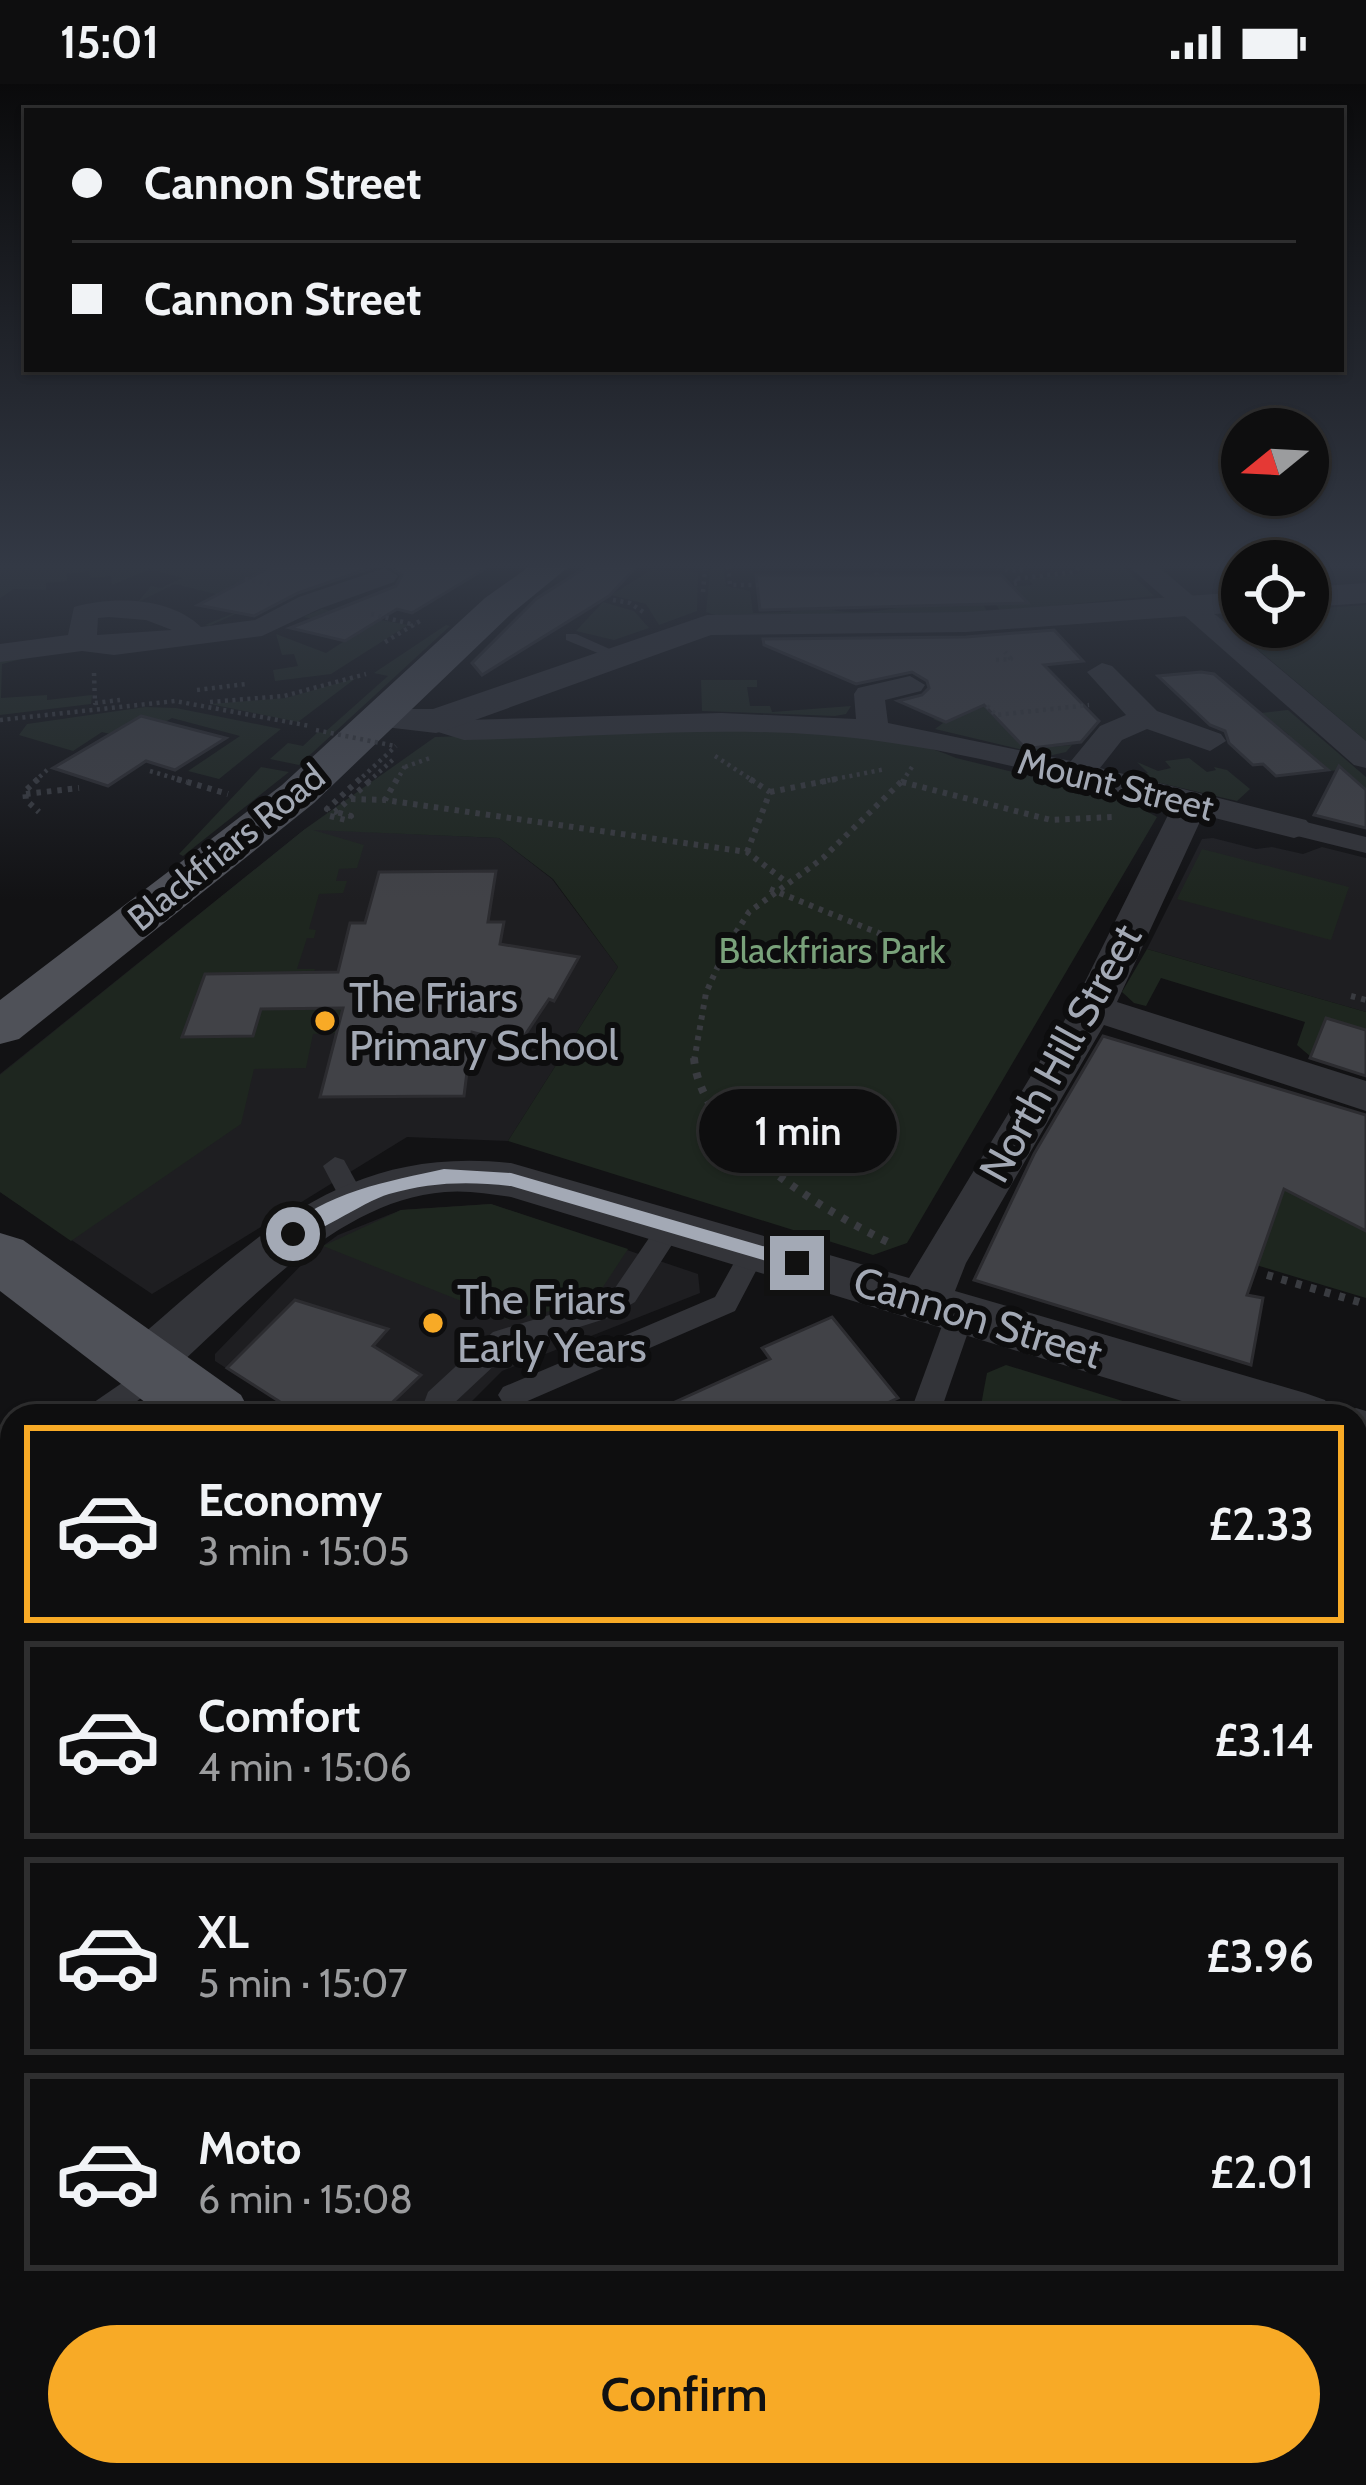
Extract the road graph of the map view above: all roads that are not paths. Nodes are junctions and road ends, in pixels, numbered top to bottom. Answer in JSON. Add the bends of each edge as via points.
{"nodes":[{"id":1,"x":440,"y":676,"type":"edge"},
{"id":2,"x":560,"y":676,"type":"edge"},
{"id":3,"x":1106,"y":676,"type":"edge"},
{"id":4,"x":1271,"y":676,"type":"edge"},
{"id":5,"x":910,"y":685,"type":"dead end"},
{"id":6,"x":1146,"y":718,"type":"junction"},
{"id":7,"x":436,"y":721,"type":"junction"},
{"id":8,"x":873,"y":730,"type":"junction"},
{"id":9,"x":389,"y":737,"type":"junction"},
{"id":10,"x":1210,"y":741,"type":"dead end"},
{"id":11,"x":1366,"y":758,"type":"edge"},
{"id":12,"x":1078,"y":774,"type":"junction"},
{"id":13,"x":1191,"y":804,"type":"junction"},
{"id":14,"x":1294,"y":827,"type":"joint"},
{"id":15,"x":1366,"y":845,"type":"edge"},
{"id":16,"x":1093,"y":1008,"type":"junction"},
{"id":17,"x":0,"y":1027,"type":"edge"},
{"id":18,"x":1366,"y":1096,"type":"edge"},
{"id":19,"x":671,"y":1226,"type":"junction"},
{"id":20,"x":754,"y":1250,"type":"junction"},
{"id":21,"x":0,"y":1257,"type":"edge"},
{"id":22,"x":943,"y":1292,"type":"junction"},
{"id":23,"x":148,"y":1368,"type":"junction"},
{"id":24,"x":513,"y":1395,"type":"dead end"},
{"id":25,"x":110,"y":1404,"type":"edge"},
{"id":26,"x":199,"y":1404,"type":"edge"},
{"id":27,"x":437,"y":1404,"type":"edge"},
{"id":28,"x":926,"y":1404,"type":"edge"},
{"id":29,"x":1270,"y":1404,"type":"edge"}],
"edges":[{"from":1,"to":9,"type":"main road","name":"Blackfriars Road"},
{"from":2,"to":7,"type":"street"},
{"from":3,"to":6,"type":"street"},
{"from":4,"to":11,"type":"street"},
{"from":5,"to":8,"type":"street","via":[[854,690]]},
{"from":6,"to":10,"type":"street"},
{"from":6,"to":12,"type":"street","via":[[1111,733]]},
{"from":7,"to":8,"type":"street","name":"Mount Street","via":[[464,730],[759,723]]},
{"from":7,"to":9,"type":"street"},
{"from":8,"to":12,"type":"street","name":"Mount Street"},
{"from":9,"to":17,"type":"main road","name":"Blackfriars Road","via":[[298,794]]},
{"from":12,"to":13,"type":"street","name":"Mount Street"},
{"from":13,"to":14,"type":"street","name":"Mount Street"},
{"from":13,"to":16,"type":"street","name":"North Hill Street"},
{"from":14,"to":15,"type":"street"},
{"from":16,"to":18,"type":"street"},
{"from":16,"to":22,"type":"street","name":"North Hill Street"},
{"from":19,"to":20,"type":"street","name":"Cannon Street"},
{"from":19,"to":23,"type":"street","name":"Cannon Street","via":[[511,1180],[344,1183]]},
{"from":19,"to":27,"type":"lane","via":[[626,1295],[503,1340]]},
{"from":20,"to":22,"type":"street","name":"Cannon Street"},
{"from":20,"to":24,"type":"lane","via":[[724,1304]]},
{"from":21,"to":23,"type":"main road"},
{"from":22,"to":28,"type":"lane"},
{"from":22,"to":29,"type":"street","name":"Cannon Street"},
{"from":23,"to":25,"type":"lane"},
{"from":23,"to":26,"type":"main road"}]}
